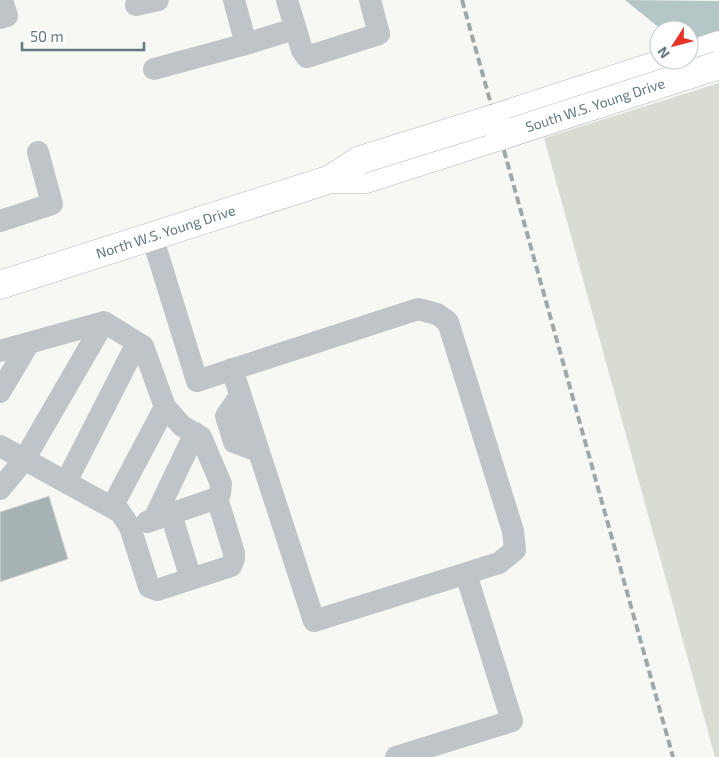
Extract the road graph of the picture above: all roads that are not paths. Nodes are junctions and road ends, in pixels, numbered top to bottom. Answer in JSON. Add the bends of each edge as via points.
{"nodes":[{"id":1,"x":2,"y":0,"type":"edge"},
{"id":2,"x":158,"y":0,"type":"edge"},
{"id":3,"x":234,"y":0,"type":"edge"},
{"id":4,"x":286,"y":0,"type":"edge"},
{"id":5,"x":370,"y":0,"type":"edge"},
{"id":6,"x":136,"y":5,"type":"dead end"},
{"id":7,"x":0,"y":18,"type":"edge"},
{"id":8,"x":294,"y":29,"type":"junction"},
{"id":9,"x":246,"y":44,"type":"junction"},
{"id":10,"x":719,"y":45,"type":"edge"},
{"id":11,"x":699,"y":52,"type":"edge"},
{"id":12,"x":719,"y":65,"type":"edge"},
{"id":13,"x":154,"y":69,"type":"dead end"},
{"id":14,"x":649,"y":69,"type":"edge"},
{"id":15,"x":497,"y":127,"type":"junction"},
{"id":16,"x":38,"y":152,"type":"dead end"},
{"id":17,"x":0,"y":221,"type":"edge"},
{"id":18,"x":152,"y":236,"type":"junction"},
{"id":19,"x":0,"y":285,"type":"edge"},
{"id":20,"x":104,"y":322,"type":"junction"},
{"id":21,"x":137,"y":342,"type":"junction"},
{"id":22,"x":29,"y":343,"type":"junction"},
{"id":23,"x":0,"y":351,"type":"edge"},
{"id":24,"x":232,"y":370,"type":"junction"},
{"id":25,"x":0,"y":392,"type":"edge"},
{"id":26,"x":165,"y":407,"type":"junction"},
{"id":27,"x":195,"y":433,"type":"junction"},
{"id":28,"x":0,"y":446,"type":"edge"},
{"id":29,"x":24,"y":460,"type":"junction"},
{"id":30,"x":66,"y":482,"type":"junction"},
{"id":31,"x":0,"y":489,"type":"edge"},
{"id":32,"x":217,"y":498,"type":"junction"},
{"id":33,"x":112,"y":507,"type":"junction"},
{"id":34,"x":162,"y":516,"type":"junction"},
{"id":35,"x":130,"y":527,"type":"junction"},
{"id":36,"x":466,"y":574,"type":"junction"},
{"id":37,"x":191,"y":579,"type":"junction"},
{"id":38,"x":396,"y":757,"type":"edge"}],
"edges":[{"from":1,"to":7,"type":"street","via":[[7,16]]},
{"from":2,"to":6,"type":"street"},
{"from":3,"to":9,"type":"street"},
{"from":4,"to":8,"type":"street"},
{"from":5,"to":8,"type":"street","via":[[379,34],[307,57]]},
{"from":8,"to":9,"type":"street"},
{"from":9,"to":13,"type":"street"},
{"from":10,"to":11,"type":"main road"},
{"from":12,"to":15,"type":"main road","name":"South W.S. Young Drive","bridge":true},
{"from":14,"to":15,"type":"main road","name":"South W.S. Young Drive"},
{"from":15,"to":18,"type":"main road","name":"North W.S. Young Drive"},
{"from":16,"to":17,"type":"street","via":[[52,204]]},
{"from":18,"to":19,"type":"main road","name":"North W.S. Young Drive"},
{"from":18,"to":24,"type":"street","via":[[197,381]]},
{"from":20,"to":21,"type":"street"},
{"from":20,"to":22,"type":"street"},
{"from":20,"to":29,"type":"street"},
{"from":21,"to":26,"type":"street","via":[[143,346]]},
{"from":21,"to":30,"type":"street"},
{"from":22,"to":23,"type":"street"},
{"from":22,"to":25,"type":"street"},
{"from":24,"to":36,"type":"street","via":[[314,621]]},
{"from":24,"to":36,"type":"street","via":[[418,310],[437,314],[448,322],[513,530],[515,550],[499,563]]},
{"from":26,"to":27,"type":"street","via":[[182,426]]},
{"from":26,"to":33,"type":"street"},
{"from":27,"to":32,"type":"street","via":[[201,437],[221,484]]},
{"from":27,"to":34,"type":"street"},
{"from":28,"to":29,"type":"street"},
{"from":29,"to":30,"type":"street"},
{"from":29,"to":31,"type":"street"},
{"from":30,"to":33,"type":"street"},
{"from":32,"to":34,"type":"street"},
{"from":32,"to":37,"type":"street","via":[[234,559],[231,566]]},
{"from":33,"to":35,"type":"street","via":[[120,512]]},
{"from":34,"to":35,"type":"street"},
{"from":34,"to":37,"type":"street"},
{"from":35,"to":37,"type":"street","via":[[149,587],[158,590]]},
{"from":36,"to":38,"type":"street","via":[[512,721]]}]}
